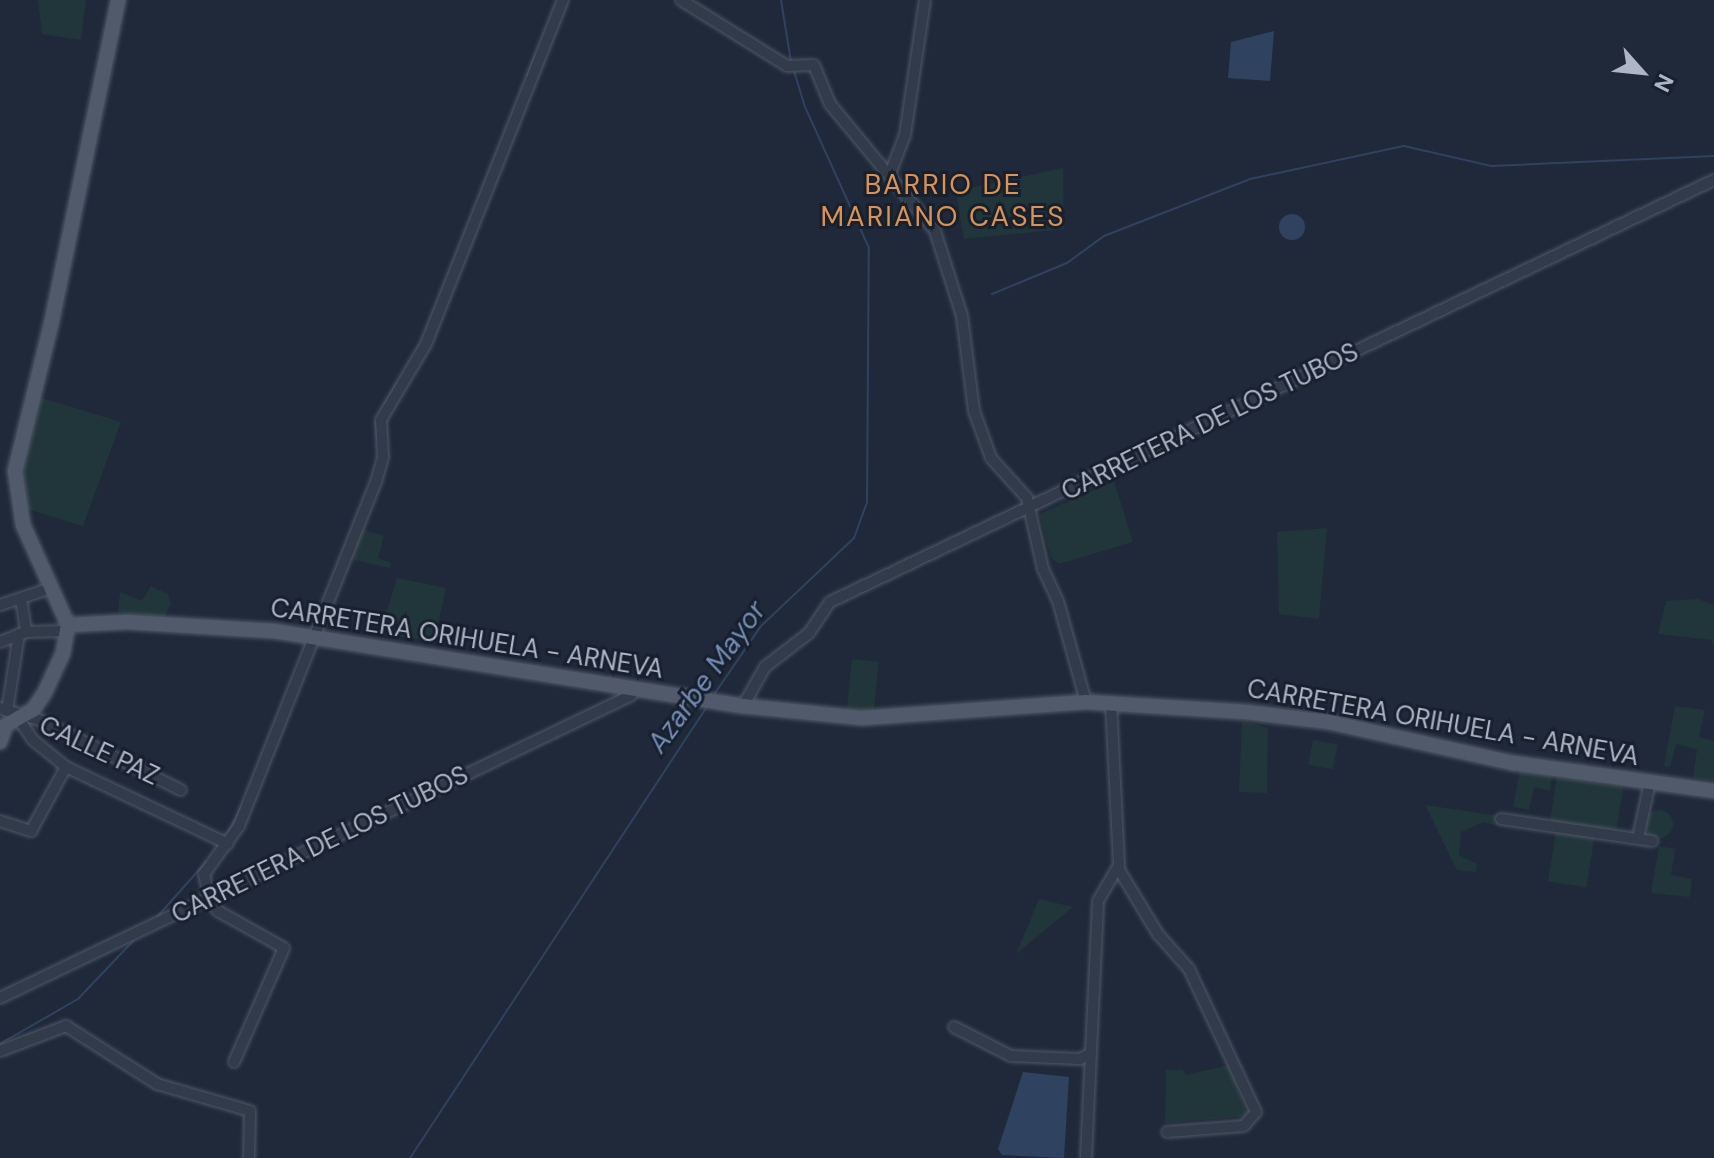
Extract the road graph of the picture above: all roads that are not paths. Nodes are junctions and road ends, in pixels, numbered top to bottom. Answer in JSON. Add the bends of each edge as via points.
{"nodes":[{"id":1,"x":118,"y":0,"type":"edge"},
{"id":2,"x":563,"y":0,"type":"edge"},
{"id":3,"x":681,"y":0,"type":"edge"},
{"id":4,"x":925,"y":0,"type":"edge"},
{"id":5,"x":890,"y":174,"type":"junction"},
{"id":6,"x":1714,"y":180,"type":"edge"},
{"id":7,"x":1030,"y":508,"type":"junction"},
{"id":8,"x":51,"y":588,"type":"junction"},
{"id":9,"x":21,"y":599,"type":"junction"},
{"id":10,"x":0,"y":605,"type":"edge"},
{"id":11,"x":68,"y":628,"type":"junction"},
{"id":12,"x":22,"y":633,"type":"junction"},
{"id":13,"x":313,"y":636,"type":"junction"},
{"id":14,"x":0,"y":642,"type":"edge"},
{"id":15,"x":637,"y":688,"type":"junction"},
{"id":16,"x":1086,"y":702,"type":"junction"},
{"id":17,"x":1111,"y":703,"type":"junction"},
{"id":18,"x":743,"y":706,"type":"junction"},
{"id":19,"x":8,"y":711,"type":"edge"},
{"id":20,"x":0,"y":742,"type":"edge"},
{"id":21,"x":66,"y":767,"type":"junction"},
{"id":22,"x":1650,"y":782,"type":"junction"},
{"id":23,"x":181,"y":790,"type":"dead end"},
{"id":24,"x":1714,"y":791,"type":"edge"},
{"id":25,"x":1501,"y":819,"type":"dead end"},
{"id":26,"x":0,"y":821,"type":"edge"},
{"id":27,"x":1638,"y":838,"type":"junction"},
{"id":28,"x":1652,"y":841,"type":"dead end"},
{"id":29,"x":228,"y":844,"type":"junction"},
{"id":30,"x":1118,"y":868,"type":"junction"},
{"id":31,"x":209,"y":899,"type":"junction"},
{"id":32,"x":0,"y":998,"type":"edge"},
{"id":33,"x":954,"y":1027,"type":"dead end"},
{"id":34,"x":0,"y":1051,"type":"edge"},
{"id":35,"x":1090,"y":1054,"type":"junction"},
{"id":36,"x":234,"y":1062,"type":"dead end"},
{"id":37,"x":1167,"y":1132,"type":"dead end"},
{"id":38,"x":249,"y":1158,"type":"edge"},
{"id":39,"x":1086,"y":1158,"type":"edge"}],
"edges":[{"from":1,"to":8,"type":"main road","via":[[52,320],[16,457],[17,505]]},
{"from":2,"to":13,"type":"street","via":[[426,344],[381,420],[383,457],[376,482]]},
{"from":3,"to":5,"type":"street","via":[[787,66],[808,63],[818,69],[830,104]]},
{"from":4,"to":5,"type":"street","via":[[905,135]]},
{"from":5,"to":7,"type":"street","via":[[929,220],[942,246],[962,316],[971,400],[982,437],[991,458]]},
{"from":6,"to":7,"type":"street","name":"CARRETERA DE LOS TUBOS"},
{"from":7,"to":16,"type":"street","via":[[1043,569],[1058,601]]},
{"from":7,"to":18,"type":"street","name":"CARRETERA DE LOS TUBOS","via":[[830,602],[809,633],[765,667]]},
{"from":8,"to":9,"type":"street"},
{"from":8,"to":11,"type":"main road"},
{"from":9,"to":10,"type":"street"},
{"from":9,"to":12,"type":"street"},
{"from":11,"to":12,"type":"street"},
{"from":11,"to":13,"type":"main road","name":"CARRETERA ORIHUELA - ARNEVA","via":[[126,622]]},
{"from":11,"to":19,"type":"main road","via":[[63,653],[39,703]]},
{"from":12,"to":14,"type":"street"},
{"from":12,"to":19,"type":"street"},
{"from":13,"to":15,"type":"main road","name":"CARRETERA ORIHUELA - ARNEVA"},
{"from":13,"to":29,"type":"street"},
{"from":15,"to":18,"type":"main road","name":"CARRETERA ORIHUELA - ARNEVA"},
{"from":15,"to":31,"type":"street","name":"CARRETERA DE LOS TUBOS","via":[[630,696]]},
{"from":16,"to":17,"type":"main road","name":"CARRETERA ORIHUELA - ARNEVA"},
{"from":16,"to":18,"type":"main road","name":"CARRETERA ORIHUELA - ARNEVA","via":[[862,718]]},
{"from":17,"to":22,"type":"main road","name":"CARRETERA ORIHUELA - ARNEVA","via":[[1329,722],[1513,763]]},
{"from":17,"to":30,"type":"street"},
{"from":19,"to":20,"type":"main road"},
{"from":19,"to":21,"type":"street"},
{"from":19,"to":23,"type":"street","name":"CALLE PAZ","via":[[42,721]]},
{"from":21,"to":26,"type":"street","via":[[31,831]]},
{"from":21,"to":29,"type":"street"},
{"from":22,"to":24,"type":"main road","name":"CARRETERA ORIHUELA - ARNEVA"},
{"from":22,"to":27,"type":"street"},
{"from":25,"to":27,"type":"street"},
{"from":27,"to":28,"type":"street"},
{"from":29,"to":31,"type":"street","via":[[204,874]]},
{"from":30,"to":35,"type":"street","via":[[1098,901]]},
{"from":30,"to":37,"type":"street","via":[[1158,934],[1189,969],[1256,1112],[1244,1126]]},
{"from":31,"to":32,"type":"street","name":"CARRETERA DE LOS TUBOS"},
{"from":31,"to":36,"type":"street","via":[[218,911],[284,948]]},
{"from":33,"to":35,"type":"street","via":[[1011,1056],[1080,1059]]},
{"from":34,"to":38,"type":"street","via":[[66,1026],[157,1084],[250,1111]]},
{"from":35,"to":39,"type":"street"}]}
